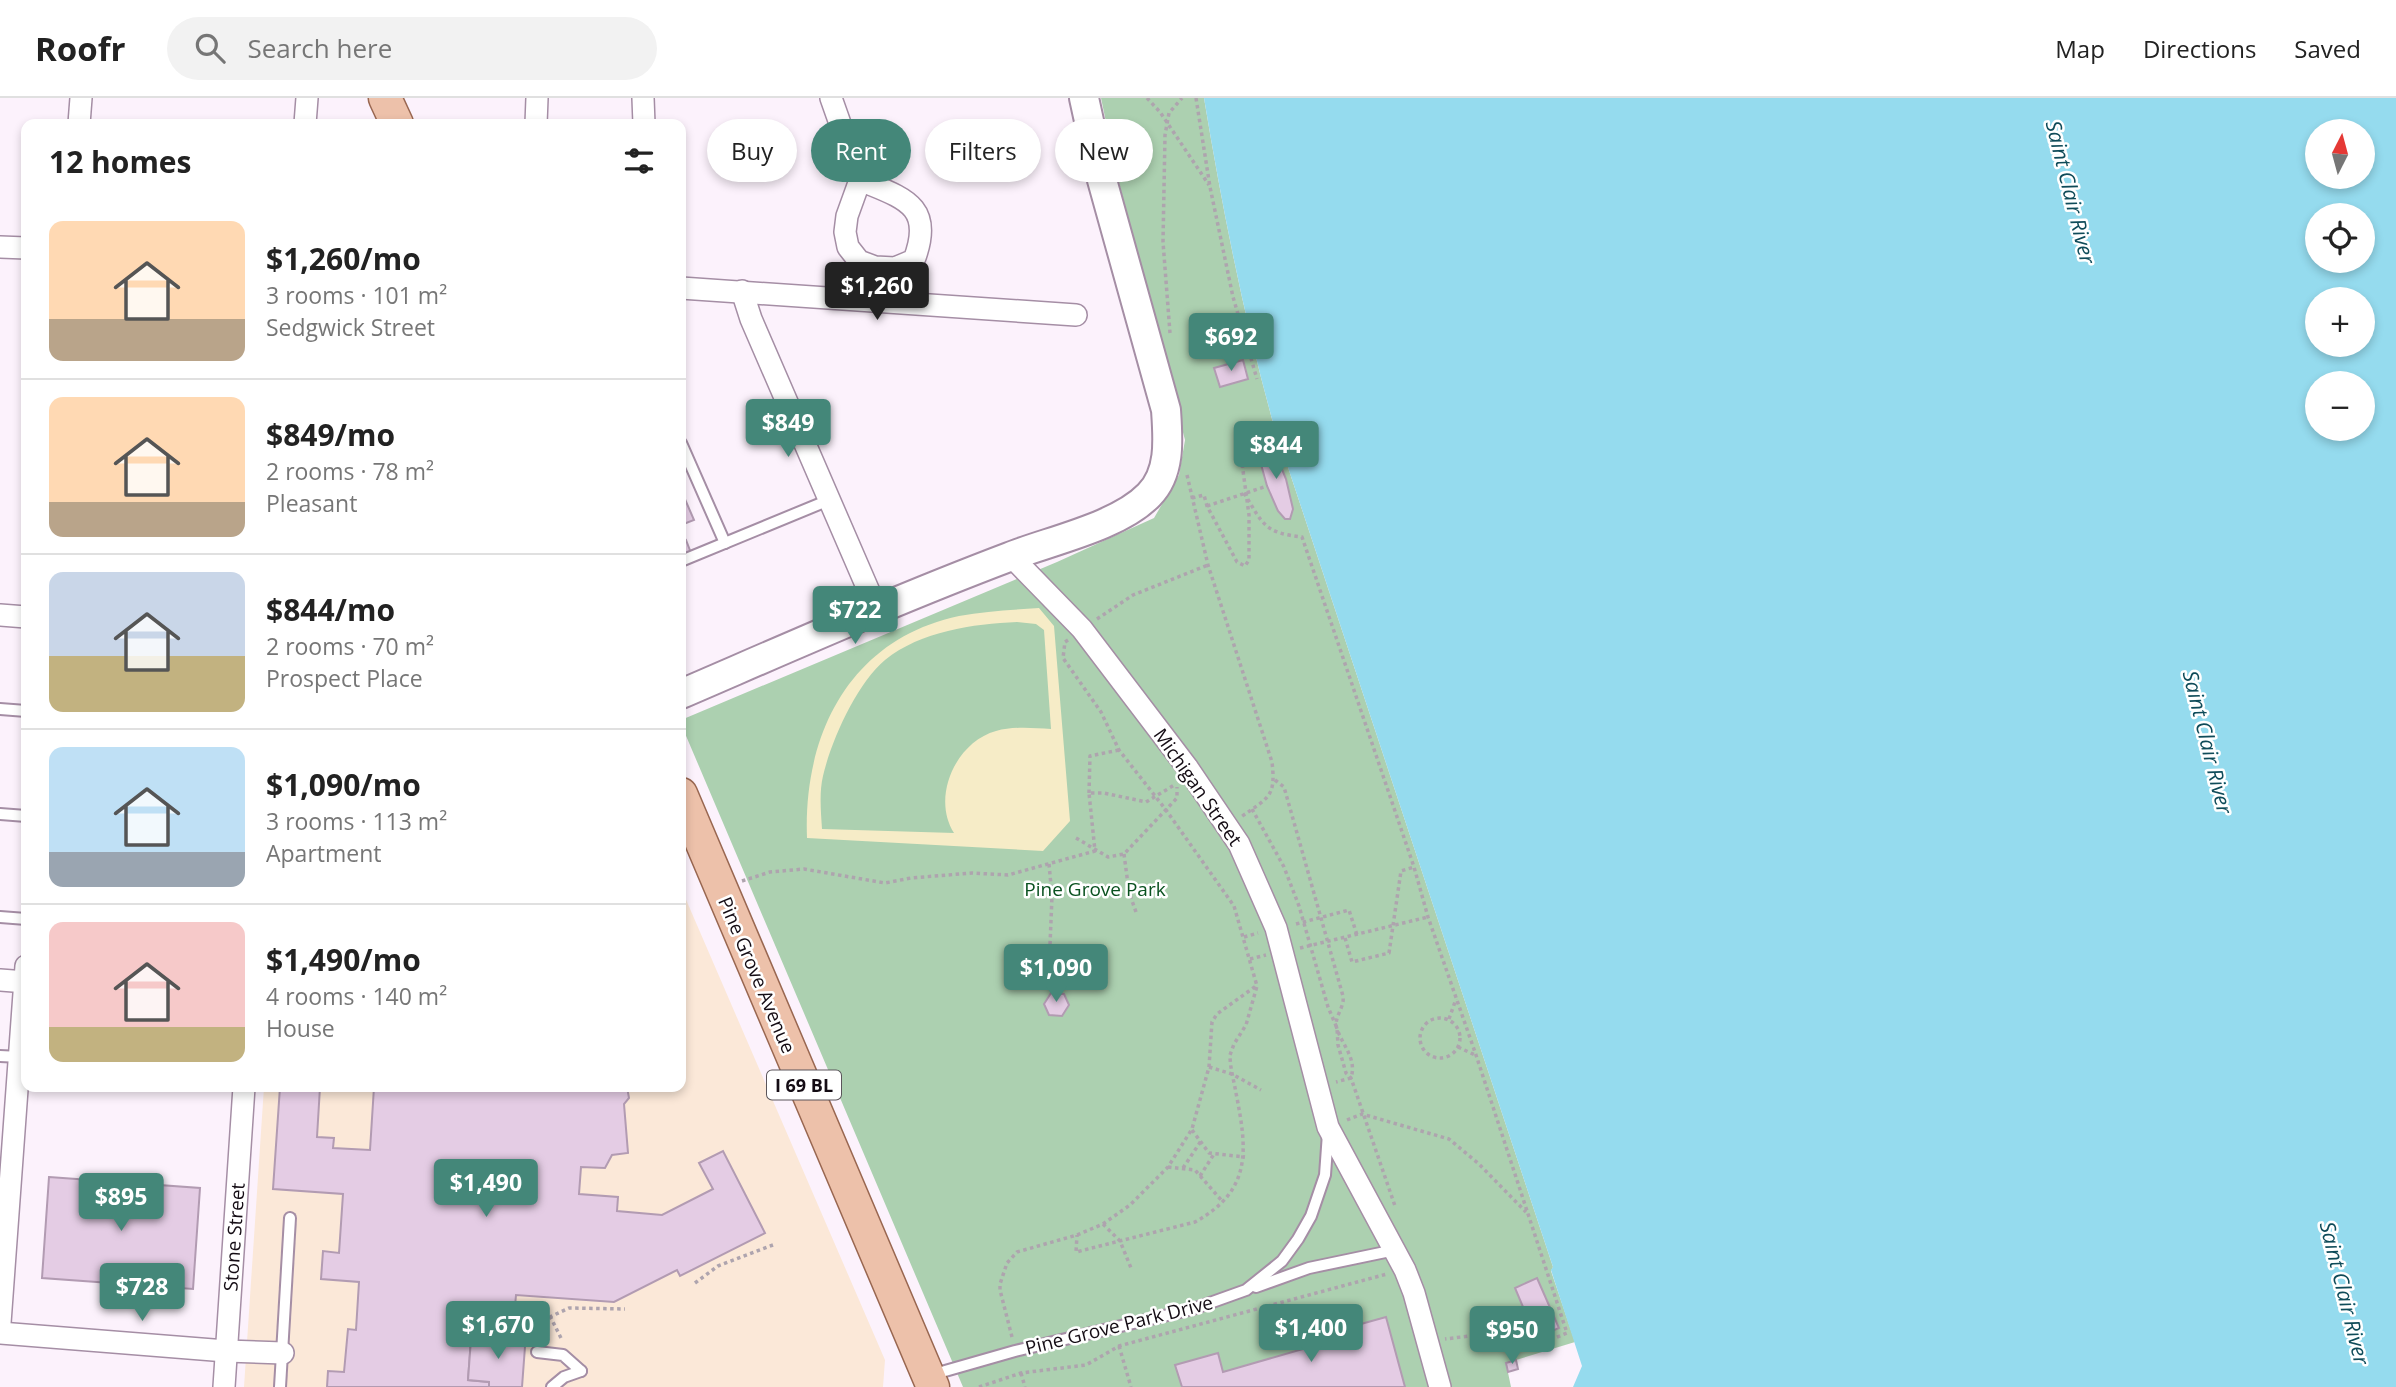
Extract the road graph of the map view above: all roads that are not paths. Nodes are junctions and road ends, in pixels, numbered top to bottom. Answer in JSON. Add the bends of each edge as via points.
{"nodes":[{"id":1,"x":81,"y":98,"type":"edge"},
{"id":2,"x":307,"y":98,"type":"edge"},
{"id":3,"x":386,"y":98,"type":"edge"},
{"id":4,"x":537,"y":98,"type":"edge"},
{"id":5,"x":831,"y":98,"type":"edge"},
{"id":6,"x":1084,"y":98,"type":"edge"},
{"id":7,"x":79,"y":119,"type":"edge"},
{"id":8,"x":305,"y":119,"type":"edge"},
{"id":9,"x":395,"y":119,"type":"edge"},
{"id":10,"x":536,"y":119,"type":"edge"},
{"id":11,"x":838,"y":119,"type":"edge"},
{"id":12,"x":0,"y":247,"type":"edge"},
{"id":13,"x":21,"y":248,"type":"edge"},
{"id":14,"x":686,"y":288,"type":"edge"},
{"id":15,"x":742,"y":291,"type":"junction"},
{"id":16,"x":1076,"y":315,"type":"dead end"},
{"id":17,"x":686,"y":466,"type":"edge"},
{"id":18,"x":829,"y":500,"type":"junction"},
{"id":19,"x":724,"y":543,"type":"junction"},
{"id":20,"x":1011,"y":556,"type":"junction"},
{"id":21,"x":686,"y":559,"type":"edge"},
{"id":22,"x":877,"y":610,"type":"junction"},
{"id":23,"x":0,"y":615,"type":"edge"},
{"id":24,"x":21,"y":617,"type":"edge"},
{"id":25,"x":686,"y":692,"type":"edge"},
{"id":26,"x":0,"y":709,"type":"edge"},
{"id":27,"x":21,"y":711,"type":"edge"},
{"id":28,"x":686,"y":806,"type":"edge"},
{"id":29,"x":0,"y":814,"type":"edge"},
{"id":30,"x":21,"y":816,"type":"edge"},
{"id":31,"x":0,"y":917,"type":"edge"},
{"id":32,"x":21,"y":919,"type":"edge"},
{"id":33,"x":21,"y":978,"type":"edge"},
{"id":34,"x":0,"y":980,"type":"edge"},
{"id":35,"x":21,"y":1002,"type":"edge"},
{"id":36,"x":10,"y":1056,"type":"edge"},
{"id":37,"x":244,"y":1092,"type":"edge"},
{"id":38,"x":1328,"y":1126,"type":"junction"},
{"id":39,"x":290,"y":1217,"type":"dead end"},
{"id":40,"x":1395,"y":1251,"type":"junction"},
{"id":41,"x":1246,"y":1290,"type":"junction"},
{"id":42,"x":0,"y":1323,"type":"edge"},
{"id":43,"x":0,"y":1333,"type":"edge"},
{"id":44,"x":226,"y":1351,"type":"junction"},
{"id":45,"x":537,"y":1352,"type":"dead end"},
{"id":46,"x":283,"y":1353,"type":"junction"},
{"id":47,"x":928,"y":1383,"type":"edge"},
{"id":48,"x":224,"y":1387,"type":"edge"},
{"id":49,"x":280,"y":1387,"type":"edge"},
{"id":50,"x":552,"y":1387,"type":"edge"},
{"id":51,"x":1440,"y":1387,"type":"edge"}],
"edges":[{"from":1,"to":7,"type":"street"},
{"from":2,"to":8,"type":"street"},
{"from":3,"to":9,"type":"main road"},
{"from":4,"to":10,"type":"street"},
{"from":5,"to":11,"type":"street"},
{"from":6,"to":20,"type":"street","via":[[1166,410],[1176,466],[1127,511],[1078,534]]},
{"from":12,"to":13,"type":"street"},
{"from":14,"to":15,"type":"street"},
{"from":15,"to":16,"type":"street"},
{"from":15,"to":18,"type":"street"},
{"from":17,"to":19,"type":"lane"},
{"from":18,"to":19,"type":"lane"},
{"from":18,"to":22,"type":"street"},
{"from":19,"to":21,"type":"lane"},
{"from":20,"to":22,"type":"street"},
{"from":20,"to":38,"type":"street","name":"Michigan Street","via":[[1082,629],[1182,775],[1239,844],[1283,952]]},
{"from":22,"to":25,"type":"street"},
{"from":23,"to":24,"type":"street"},
{"from":26,"to":27,"type":"lane"},
{"from":28,"to":47,"type":"main road","name":"Pine Grove Avenue","number":"I 69 BL"},
{"from":29,"to":30,"type":"lane"},
{"from":31,"to":32,"type":"lane"},
{"from":33,"to":34,"type":"street"},
{"from":35,"to":36,"type":"street"},
{"from":36,"to":42,"type":"street"},
{"from":37,"to":44,"type":"street","name":"Stone Street"},
{"from":38,"to":40,"type":"street","name":"Michigan Street"},
{"from":38,"to":41,"type":"lane","name":"Pine Grove Park Drive","via":[[1325,1175],[1311,1216],[1282,1261]]},
{"from":39,"to":46,"type":"lane"},
{"from":40,"to":41,"type":"lane","via":[[1309,1268]]},
{"from":40,"to":51,"type":"street","name":"Michigan Street","via":[[1405,1270]]},
{"from":41,"to":47,"type":"lane","name":"Pine Grove Park Drive","via":[[1193,1309],[1015,1351]]},
{"from":43,"to":44,"type":"street"},
{"from":44,"to":46,"type":"street"},
{"from":44,"to":48,"type":"street","name":"Stone Street"},
{"from":45,"to":50,"type":"lane","via":[[563,1355],[582,1371]]},
{"from":46,"to":49,"type":"lane"}]}
